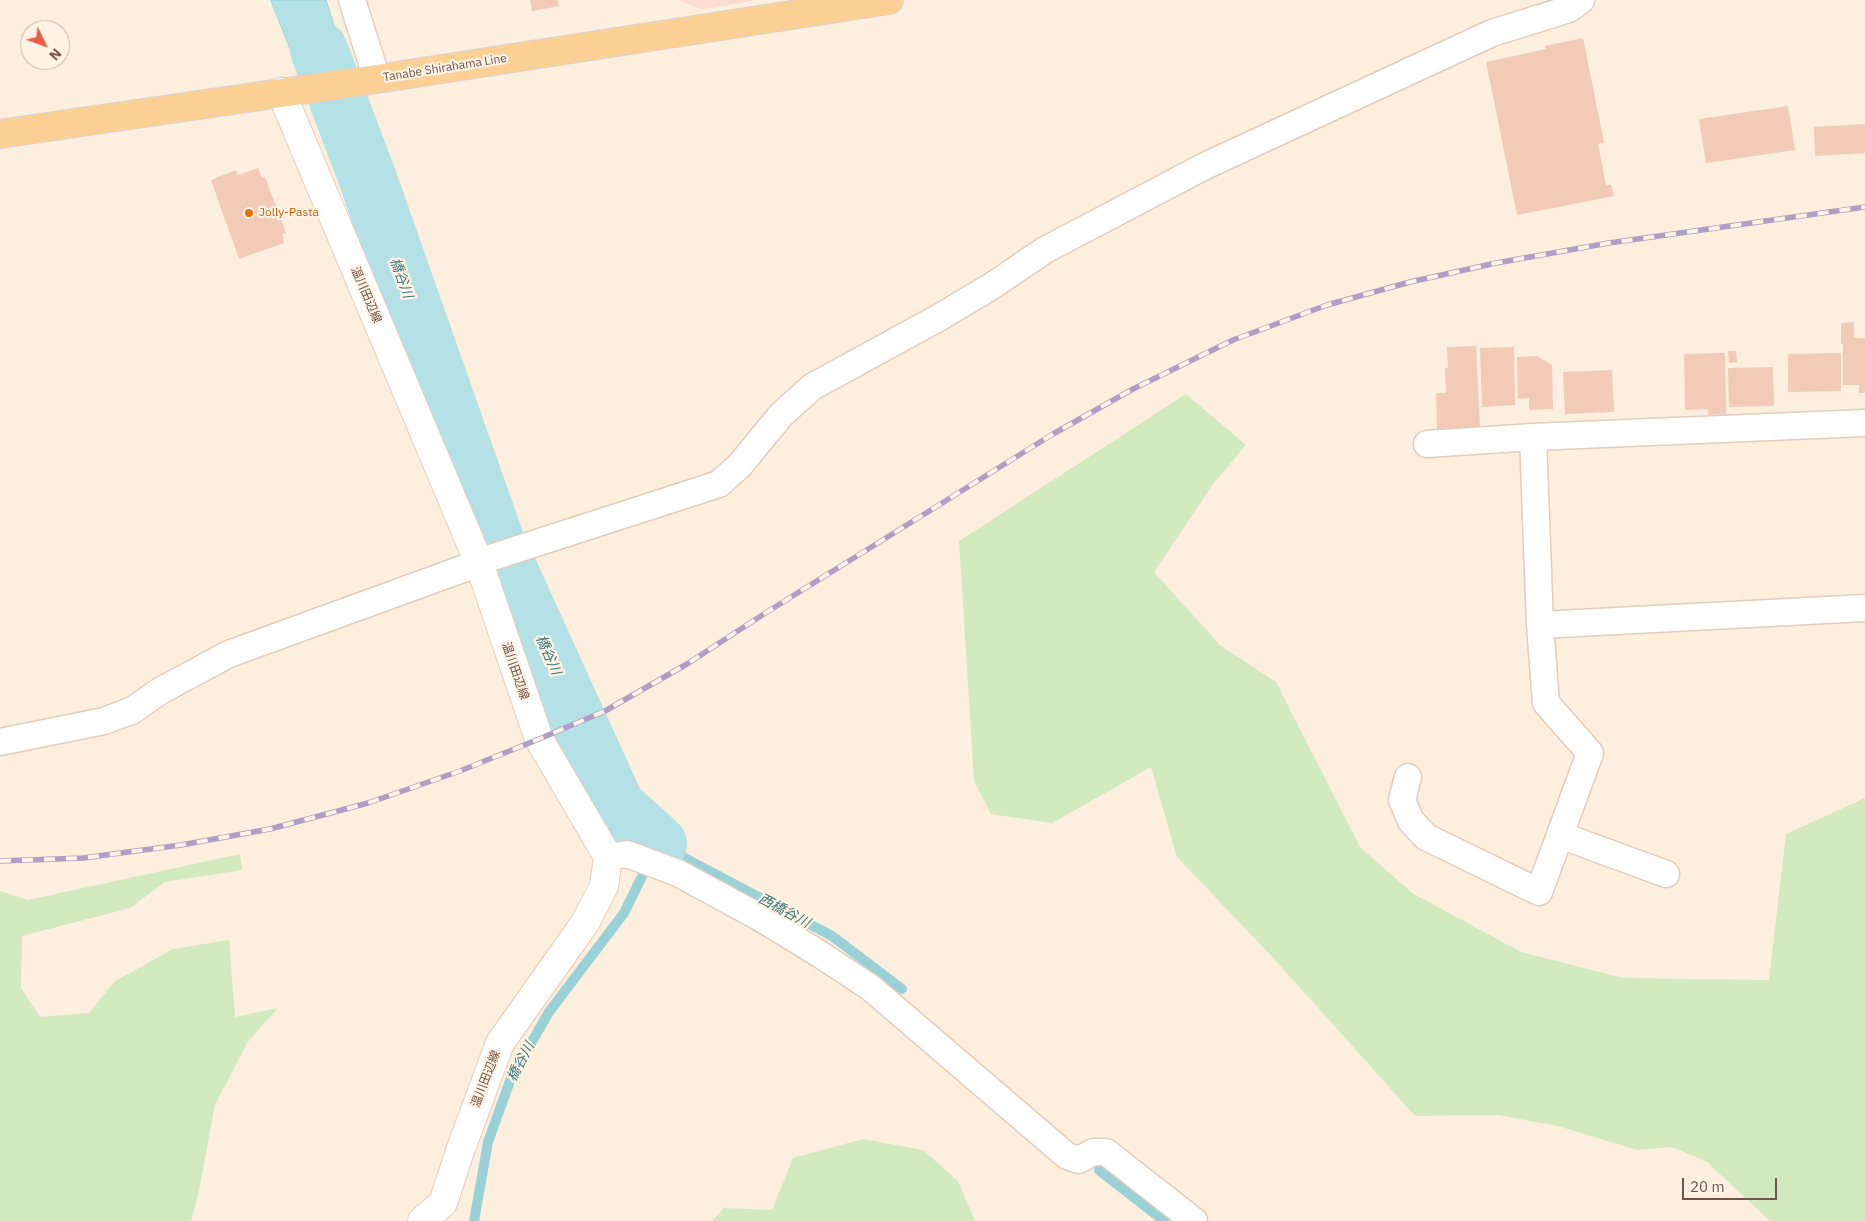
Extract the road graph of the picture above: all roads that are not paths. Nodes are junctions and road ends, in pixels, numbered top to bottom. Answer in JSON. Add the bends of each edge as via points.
{"nodes":[{"id":1,"x":352,"y":0,"type":"edge"},
{"id":2,"x":889,"y":0,"type":"edge"},
{"id":3,"x":1581,"y":0,"type":"edge"},
{"id":4,"x":369,"y":80,"type":"junction"},
{"id":5,"x":290,"y":91,"type":"junction"},
{"id":6,"x":0,"y":134,"type":"edge"},
{"id":7,"x":1865,"y":423,"type":"edge"},
{"id":8,"x":1533,"y":437,"type":"junction"},
{"id":9,"x":1427,"y":444,"type":"dead end"},
{"id":10,"x":483,"y":561,"type":"junction"},
{"id":11,"x":1865,"y":608,"type":"edge"},
{"id":12,"x":1540,"y":625,"type":"junction"},
{"id":13,"x":0,"y":742,"type":"edge"},
{"id":14,"x":1408,"y":777,"type":"dead end"},
{"id":15,"x":1560,"y":835,"type":"junction"},
{"id":16,"x":618,"y":856,"type":"junction"},
{"id":17,"x":1666,"y":874,"type":"dead end"},
{"id":18,"x":422,"y":1221,"type":"edge"},
{"id":19,"x":1194,"y":1221,"type":"edge"}],
"edges":[{"from":1,"to":4,"type":"street"},
{"from":2,"to":4,"type":"main road","name":"Tanabe Shirahama Line"},
{"from":3,"to":10,"type":"street","via":[[1569,10],[1492,34],[1205,166],[1045,250],[940,317],[812,387],[781,415],[719,484]]},
{"from":4,"to":5,"type":"main road","name":"Tanabe Shirahama Line"},
{"from":5,"to":6,"type":"main road","name":"Tanabe Shirahama Line"},
{"from":5,"to":10,"type":"main road","name":"温川田辺線"},
{"from":7,"to":8,"type":"street"},
{"from":8,"to":9,"type":"street"},
{"from":8,"to":12,"type":"street"},
{"from":10,"to":13,"type":"street","via":[[229,654],[160,691],[133,710],[104,721]]},
{"from":10,"to":16,"type":"main road","name":"温川田辺線","via":[[539,739]]},
{"from":11,"to":12,"type":"street"},
{"from":12,"to":15,"type":"street","via":[[1546,703],[1590,754]]},
{"from":14,"to":15,"type":"street","via":[[1402,800],[1411,821],[1426,837],[1540,892]]},
{"from":15,"to":17,"type":"street"},
{"from":16,"to":18,"type":"main road","name":"温川田辺線","via":[[585,923],[500,1043],[443,1203]]},
{"from":16,"to":19,"type":"street","via":[[678,873],[793,938],[871,988],[1067,1156],[1079,1160],[1093,1152],[1106,1152]]}]}
